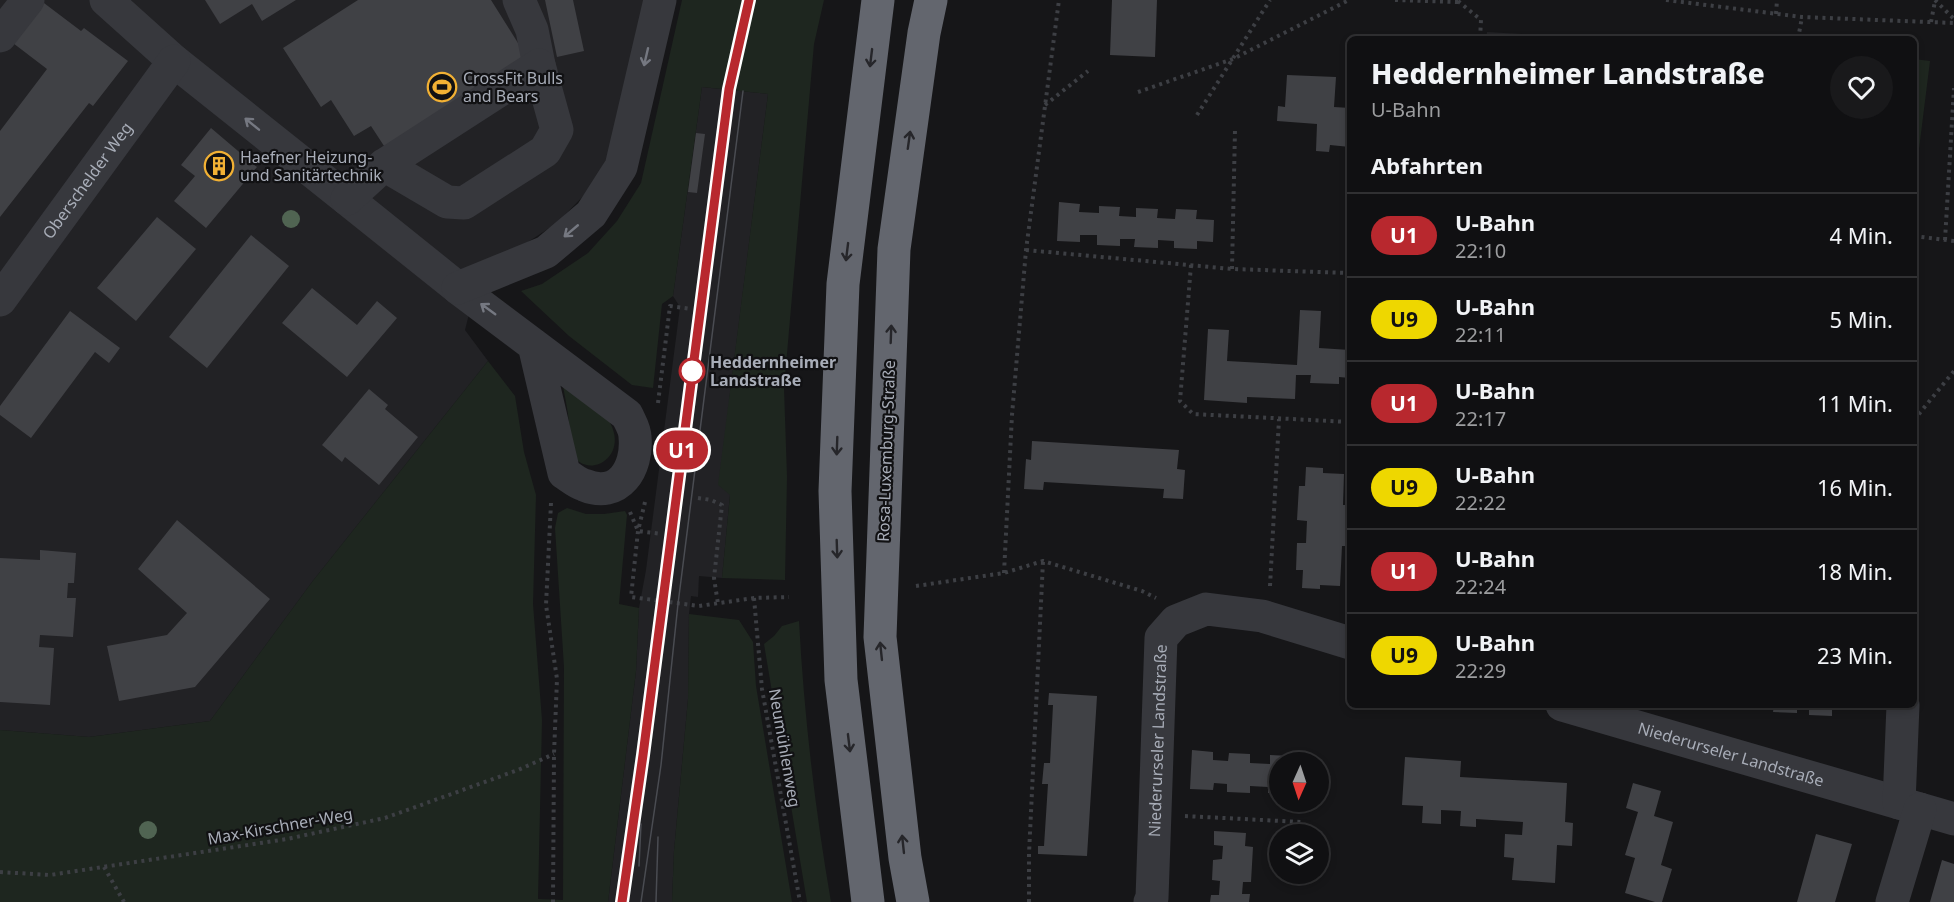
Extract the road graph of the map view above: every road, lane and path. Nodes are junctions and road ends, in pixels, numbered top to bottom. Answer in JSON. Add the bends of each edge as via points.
{"nodes":[{"id":1,"x":28,"y":0,"type":"edge"},
{"id":2,"x":106,"y":0,"type":"edge"},
{"id":3,"x":519,"y":0,"type":"edge"},
{"id":4,"x":660,"y":0,"type":"edge"},
{"id":5,"x":878,"y":0,"type":"edge"},
{"id":6,"x":931,"y":0,"type":"edge"},
{"id":7,"x":1059,"y":0,"type":"edge"},
{"id":8,"x":1270,"y":0,"type":"edge"},
{"id":9,"x":1349,"y":0,"type":"edge"},
{"id":10,"x":1395,"y":0,"type":"edge"},
{"id":11,"x":1666,"y":0,"type":"edge"},
{"id":12,"x":1777,"y":0,"type":"edge"},
{"id":13,"x":1935,"y":0,"type":"edge"},
{"id":14,"x":1458,"y":1,"type":"edge"},
{"id":15,"x":1776,"y":14,"type":"junction"},
{"id":16,"x":1802,"y":17,"type":"junction"},
{"id":17,"x":1954,"y":21,"type":"edge"},
{"id":18,"x":1931,"y":22,"type":"junction"},
{"id":19,"x":0,"y":36,"type":"edge"},
{"id":20,"x":1480,"y":36,"type":"edge"},
{"id":21,"x":1799,"y":36,"type":"edge"},
{"id":22,"x":1233,"y":59,"type":"junction"},
{"id":23,"x":174,"y":61,"type":"junction"},
{"id":24,"x":539,"y":65,"type":"junction"},
{"id":25,"x":1088,"y":71,"type":"dead end"},
{"id":26,"x":1954,"y":88,"type":"edge"},
{"id":27,"x":1138,"y":92,"type":"dead end"},
{"id":28,"x":1045,"y":105,"type":"junction"},
{"id":29,"x":1197,"y":115,"type":"dead end"},
{"id":30,"x":1235,"y":130,"type":"dead end"},
{"id":31,"x":384,"y":165,"type":"junction"},
{"id":32,"x":347,"y":199,"type":"junction"},
{"id":33,"x":1917,"y":236,"type":"edge"},
{"id":34,"x":1945,"y":240,"type":"junction"},
{"id":35,"x":1954,"y":241,"type":"edge"},
{"id":36,"x":1026,"y":250,"type":"junction"},
{"id":37,"x":1191,"y":265,"type":"junction"},
{"id":38,"x":1232,"y":268,"type":"junction"},
{"id":39,"x":1347,"y":273,"type":"edge"},
{"id":40,"x":458,"y":288,"type":"junction"},
{"id":41,"x":0,"y":300,"type":"edge"},
{"id":42,"x":691,"y":309,"type":"dead end"},
{"id":43,"x":534,"y":345,"type":"junction"},
{"id":44,"x":1954,"y":371,"type":"edge"},
{"id":45,"x":657,"y":405,"type":"dead end"},
{"id":46,"x":1917,"y":416,"type":"edge"},
{"id":47,"x":1279,"y":419,"type":"junction"},
{"id":48,"x":1347,"y":423,"type":"edge"},
{"id":49,"x":564,"y":473,"type":"junction"},
{"id":50,"x":698,"y":498,"type":"dead end"},
{"id":51,"x":645,"y":501,"type":"dead end"},
{"id":52,"x":626,"y":502,"type":"dead end"},
{"id":53,"x":638,"y":531,"type":"junction"},
{"id":54,"x":662,"y":534,"type":"dead end"},
{"id":55,"x":1043,"y":561,"type":"junction"},
{"id":56,"x":1005,"y":573,"type":"junction"},
{"id":57,"x":916,"y":586,"type":"dead end"},
{"id":58,"x":1142,"y":591,"type":"dead end"},
{"id":59,"x":789,"y":597,"type":"dead end"},
{"id":60,"x":754,"y":598,"type":"junction"},
{"id":61,"x":1269,"y":598,"type":"dead end"},
{"id":62,"x":718,"y":604,"type":"junction"},
{"id":63,"x":1347,"y":642,"type":"edge"},
{"id":64,"x":1571,"y":708,"type":"edge"},
{"id":65,"x":1903,"y":708,"type":"edge"},
{"id":66,"x":554,"y":754,"type":"junction"},
{"id":67,"x":1184,"y":816,"type":"dead end"},
{"id":68,"x":1910,"y":817,"type":"junction"},
{"id":69,"x":1954,"y":819,"type":"edge"},
{"id":70,"x":1301,"y":822,"type":"dead end"},
{"id":71,"x":104,"y":867,"type":"junction"},
{"id":72,"x":0,"y":872,"type":"edge"},
{"id":73,"x":124,"y":902,"type":"edge"},
{"id":74,"x":553,"y":902,"type":"edge"},
{"id":75,"x":800,"y":902,"type":"edge"},
{"id":76,"x":868,"y":902,"type":"edge"},
{"id":77,"x":913,"y":902,"type":"edge"},
{"id":78,"x":1029,"y":902,"type":"edge"},
{"id":79,"x":1150,"y":902,"type":"edge"},
{"id":80,"x":1893,"y":902,"type":"edge"}],
"edges":[{"from":1,"to":19,"type":"street"},
{"from":2,"to":23,"type":"street"},
{"from":3,"to":24,"type":"street","via":[[532,30]]},
{"from":4,"to":40,"type":"street","one_way":true,"via":[[621,167],[591,214],[546,252]]},
{"from":5,"to":76,"type":"highway","one_way":true,"via":[[843,284],[835,490],[841,680]]},
{"from":77,"to":6,"type":"highway","name":"Rosa-Luxemburg-Straße","one_way":true,"via":[[904,858],[880,637],[894,249]]},
{"from":7,"to":28,"type":"path"},
{"from":8,"to":22,"type":"path"},
{"from":9,"to":22,"type":"path"},
{"from":10,"to":14,"type":"path"},
{"from":11,"to":15,"type":"path"},
{"from":12,"to":15,"type":"path"},
{"from":13,"to":17,"type":"path"},
{"from":13,"to":18,"type":"path"},
{"from":14,"to":20,"type":"path","via":[[1481,20]]},
{"from":15,"to":16,"type":"path"},
{"from":16,"to":18,"type":"path"},
{"from":16,"to":21,"type":"path"},
{"from":17,"to":18,"type":"path"},
{"from":22,"to":27,"type":"path"},
{"from":22,"to":29,"type":"path"},
{"from":32,"to":23,"type":"street","one_way":true},
{"from":23,"to":41,"type":"street","name":"Oberschelder Weg"},
{"from":24,"to":31,"type":"street"},
{"from":24,"to":31,"type":"street","via":[[557,130],[545,151],[464,203],[447,202]]},
{"from":25,"to":28,"type":"path"},
{"from":26,"to":34,"type":"path"},
{"from":28,"to":36,"type":"path"},
{"from":30,"to":38,"type":"path"},
{"from":31,"to":32,"type":"street"},
{"from":32,"to":40,"type":"street"},
{"from":33,"to":34,"type":"path"},
{"from":34,"to":35,"type":"path"},
{"from":36,"to":37,"type":"path"},
{"from":36,"to":56,"type":"path","via":[[1012,415]]},
{"from":37,"to":38,"type":"path"},
{"from":37,"to":47,"type":"path","via":[[1180,401],[1193,414]]},
{"from":38,"to":39,"type":"path"},
{"from":43,"to":40,"type":"street","one_way":true},
{"from":42,"to":45,"type":"path","via":[[670,306]]},
{"from":43,"to":49,"type":"street"},
{"from":43,"to":49,"type":"street","via":[[627,415],[635,434],[635,460],[623,482],[604,489],[584,486]]},
{"from":44,"to":46,"type":"path"},
{"from":47,"to":48,"type":"path"},
{"from":47,"to":61,"type":"path"},
{"from":49,"to":66,"type":"path","via":[[551,499],[546,605],[557,679]]},
{"from":50,"to":62,"type":"path","via":[[722,506],[714,578]]},
{"from":51,"to":53,"type":"path"},
{"from":52,"to":53,"type":"path"},
{"from":53,"to":54,"type":"path"},
{"from":53,"to":62,"type":"path","via":[[631,597],[699,606]]},
{"from":55,"to":56,"type":"path"},
{"from":55,"to":58,"type":"path"},
{"from":55,"to":78,"type":"path"},
{"from":56,"to":57,"type":"path"},
{"from":59,"to":60,"type":"path"},
{"from":60,"to":62,"type":"path"},
{"from":60,"to":75,"type":"path","name":"Neumühlenweg","via":[[762,689]]},
{"from":63,"to":79,"type":"street","name":"Niederurseler Landstraße","via":[[1262,616],[1206,609],[1176,621],[1161,638]]},
{"from":64,"to":68,"type":"street","name":"Niederurseler Landstraße"},
{"from":65,"to":68,"type":"street"},
{"from":66,"to":71,"type":"path","name":"Max-Kirschner-Weg","via":[[385,818],[287,839]]},
{"from":66,"to":74,"type":"path"},
{"from":67,"to":70,"type":"path"},
{"from":68,"to":69,"type":"street","name":"Niederurseler Landstraße"},
{"from":68,"to":80,"type":"street"},
{"from":71,"to":72,"type":"path","name":"Max-Kirschner-Weg","via":[[50,875]]},
{"from":71,"to":73,"type":"path"}]}
